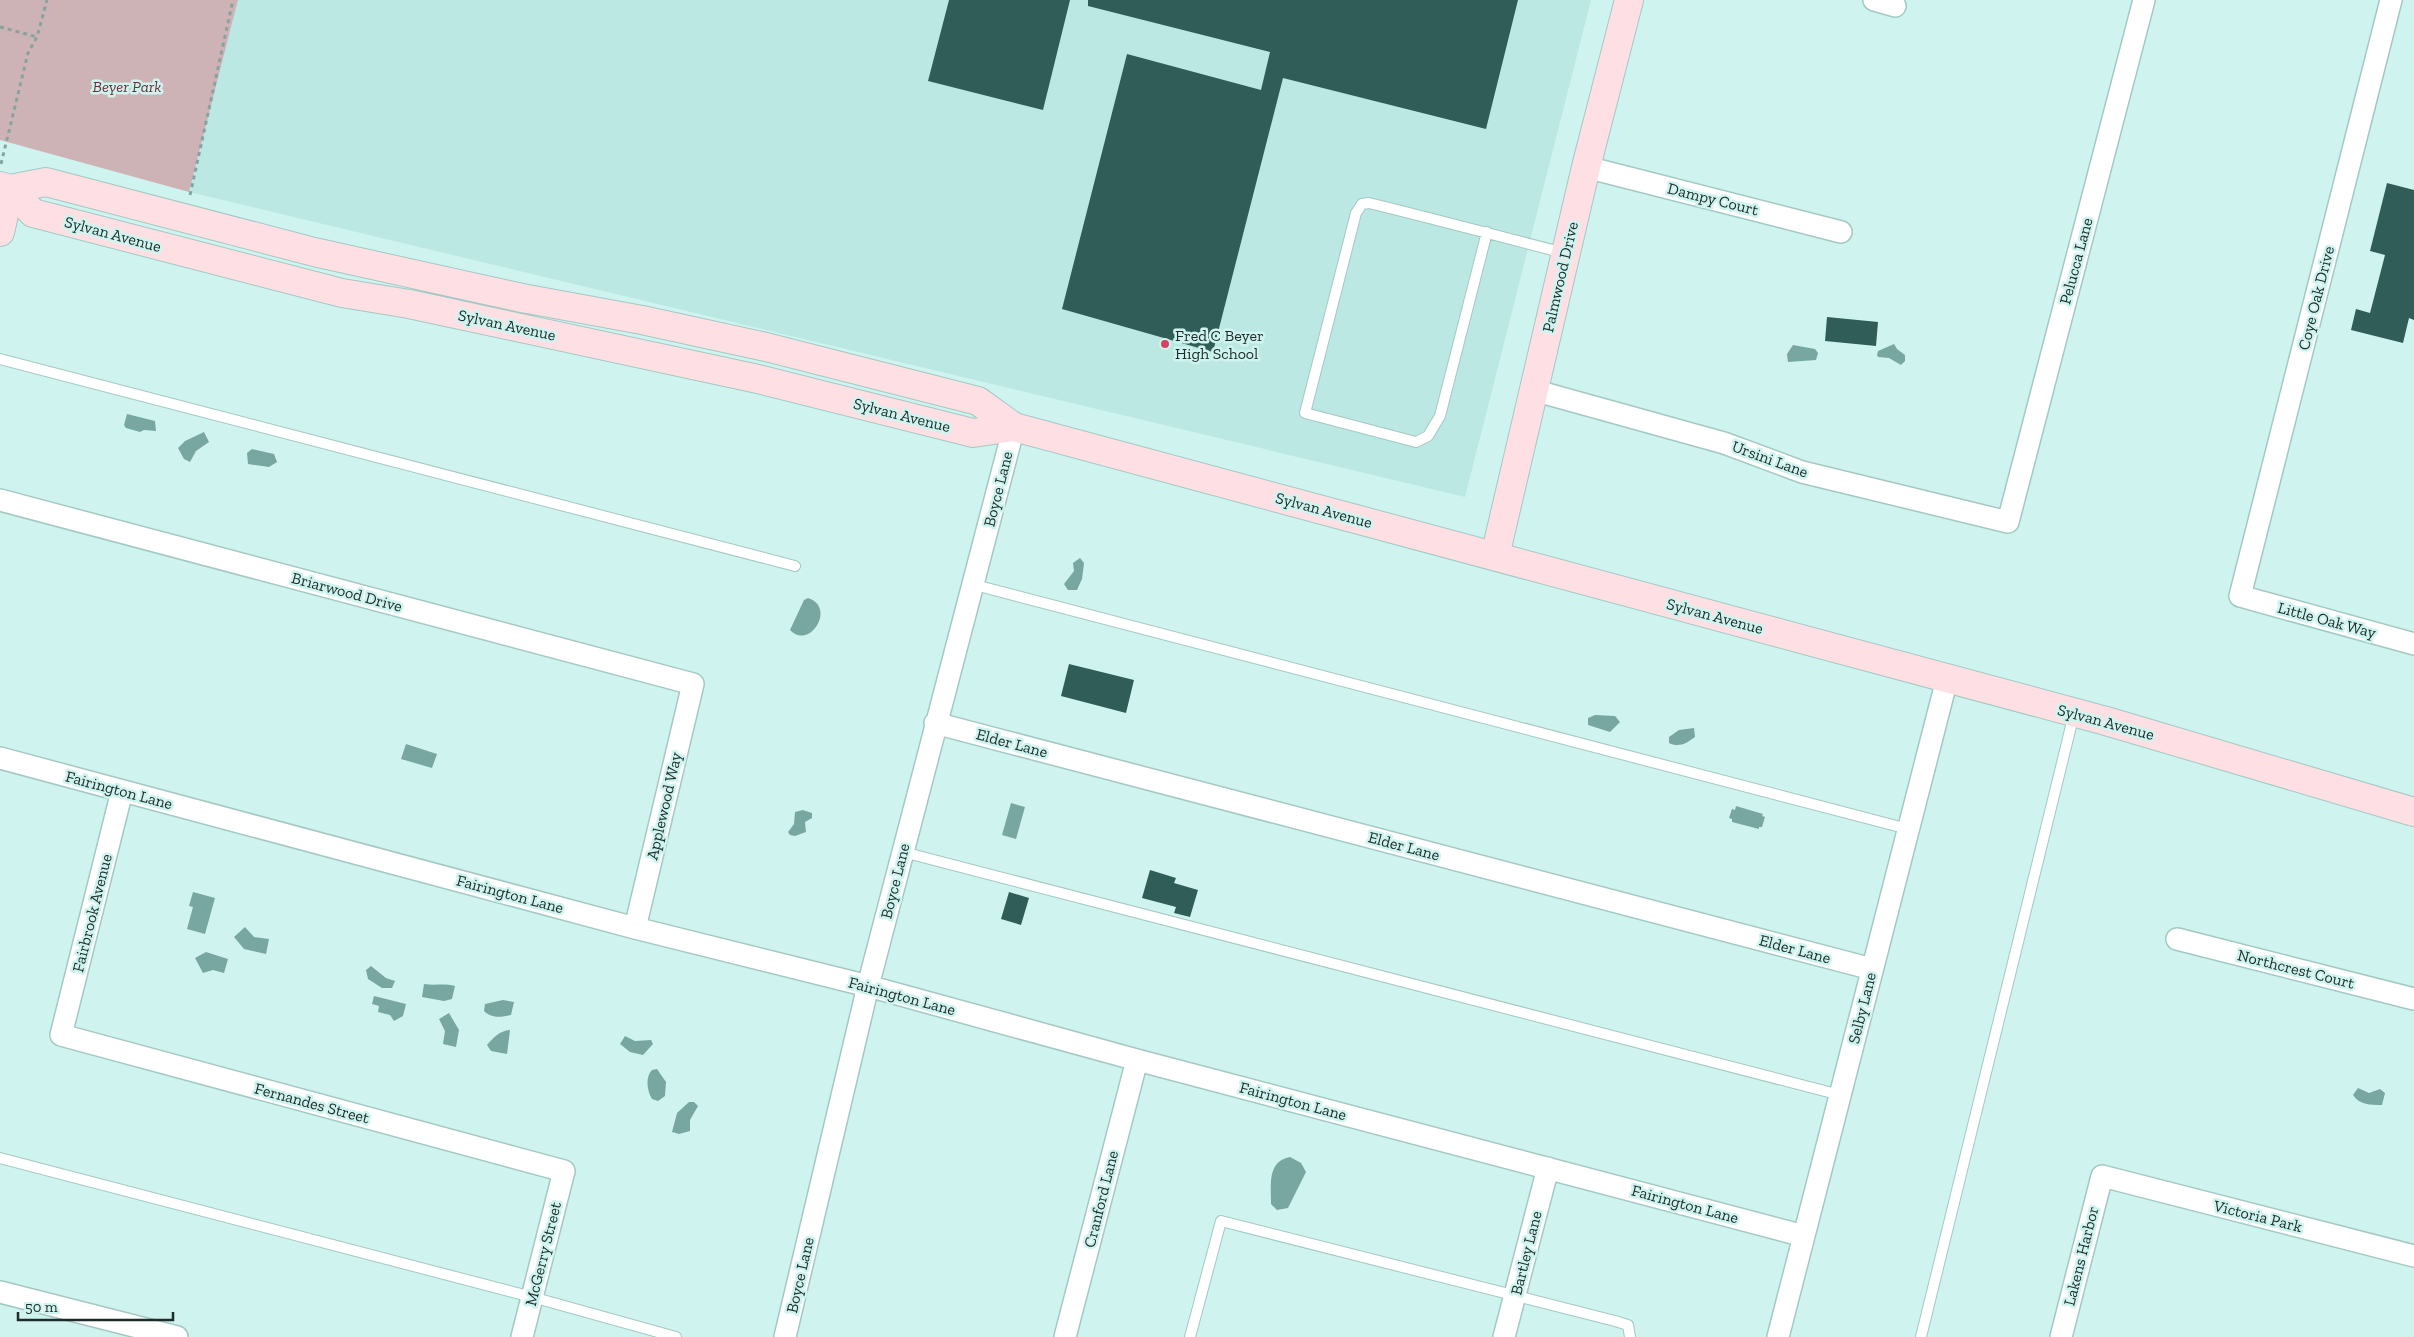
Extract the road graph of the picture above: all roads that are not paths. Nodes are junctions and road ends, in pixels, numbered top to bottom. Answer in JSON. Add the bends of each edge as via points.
{"nodes":[{"id":1,"x":1629,"y":0,"type":"edge"},
{"id":2,"x":1874,"y":0,"type":"edge"},
{"id":3,"x":2144,"y":0,"type":"edge"},
{"id":4,"x":2392,"y":0,"type":"edge"},
{"id":5,"x":1895,"y":6,"type":"dead end"},
{"id":6,"x":1586,"y":167,"type":"junction"},
{"id":7,"x":3,"y":182,"type":"edge"},
{"id":8,"x":0,"y":232,"type":"edge"},
{"id":9,"x":1487,"y":232,"type":"junction"},
{"id":10,"x":1841,"y":232,"type":"dead end"},
{"id":11,"x":1565,"y":253,"type":"junction"},
{"id":12,"x":0,"y":359,"type":"edge"},
{"id":13,"x":1533,"y":390,"type":"junction"},
{"id":14,"x":1014,"y":427,"type":"junction"},
{"id":15,"x":0,"y":500,"type":"edge"},
{"id":16,"x":2008,"y":522,"type":"joint"},
{"id":17,"x":1495,"y":556,"type":"junction"},
{"id":18,"x":795,"y":566,"type":"dead end"},
{"id":19,"x":975,"y":585,"type":"junction"},
{"id":20,"x":2240,"y":596,"type":"joint"},
{"id":21,"x":2414,"y":644,"type":"edge"},
{"id":22,"x":1946,"y":679,"type":"junction"},
{"id":23,"x":693,"y":684,"type":"joint"},
{"id":24,"x":2074,"y":713,"type":"junction"},
{"id":25,"x":935,"y":723,"type":"junction"},
{"id":26,"x":0,"y":758,"type":"edge"},
{"id":27,"x":122,"y":791,"type":"junction"},
{"id":28,"x":2414,"y":812,"type":"edge"},
{"id":29,"x":1908,"y":829,"type":"junction"},
{"id":30,"x":903,"y":852,"type":"junction"},
{"id":31,"x":635,"y":928,"type":"junction"},
{"id":32,"x":2177,"y":939,"type":"dead end"},
{"id":33,"x":1872,"y":970,"type":"junction"},
{"id":34,"x":868,"y":986,"type":"junction"},
{"id":35,"x":2414,"y":999,"type":"edge"},
{"id":36,"x":61,"y":1035,"type":"joint"},
{"id":37,"x":1136,"y":1060,"type":"junction"},
{"id":38,"x":1840,"y":1095,"type":"junction"},
{"id":39,"x":0,"y":1158,"type":"edge"},
{"id":40,"x":1548,"y":1168,"type":"junction"},
{"id":41,"x":564,"y":1171,"type":"joint"},
{"id":42,"x":2102,"y":1176,"type":"joint"},
{"id":43,"x":1804,"y":1236,"type":"junction"},
{"id":44,"x":2414,"y":1256,"type":"edge"},
{"id":45,"x":0,"y":1292,"type":"edge"},
{"id":46,"x":1515,"y":1296,"type":"junction"},
{"id":47,"x":532,"y":1297,"type":"junction"},
{"id":48,"x":177,"y":1337,"type":"edge"},
{"id":49,"x":522,"y":1337,"type":"edge"},
{"id":50,"x":676,"y":1337,"type":"edge"},
{"id":51,"x":785,"y":1337,"type":"edge"},
{"id":52,"x":1066,"y":1337,"type":"edge"},
{"id":53,"x":1190,"y":1337,"type":"edge"},
{"id":54,"x":1504,"y":1337,"type":"edge"},
{"id":55,"x":1630,"y":1337,"type":"edge"},
{"id":56,"x":1778,"y":1337,"type":"edge"},
{"id":57,"x":1921,"y":1337,"type":"edge"},
{"id":58,"x":2061,"y":1337,"type":"edge"}],
"edges":[{"from":1,"to":6,"type":"main road","name":"Palmwood Drive"},
{"from":2,"to":5,"type":"street"},
{"from":3,"to":16,"type":"street","name":"Pelucca Lane"},
{"from":4,"to":20,"type":"street","name":"Coye Oak Drive"},
{"from":6,"to":10,"type":"street","name":"Dampy Court"},
{"from":6,"to":11,"type":"main road","name":"Palmwood Drive"},
{"from":7,"to":8,"type":"main road"},
{"from":7,"to":14,"type":"main road","name":"Sylvan Avenue","via":[[46,182],[314,252],[776,350],[978,401]]},
{"from":7,"to":14,"type":"main road","name":"Sylvan Avenue","via":[[33,213],[342,293],[409,304],[720,370],[973,433]]},
{"from":9,"to":9,"type":"lane","via":[[1369,203],[1362,204],[1356,213],[1306,413],[1416,442],[1428,436],[1440,416]]},
{"from":9,"to":11,"type":"lane"},
{"from":11,"to":13,"type":"main road","name":"Palmwood Drive"},
{"from":12,"to":18,"type":"lane"},
{"from":13,"to":16,"type":"street","name":"Ursini Lane","via":[[1724,443],[1802,472]]},
{"from":13,"to":17,"type":"main road","name":"Palmwood Drive"},
{"from":14,"to":17,"type":"main road","name":"Sylvan Avenue"},
{"from":14,"to":19,"type":"street","name":"Boyce Lane"},
{"from":15,"to":23,"type":"street","name":"Briarwood Drive"},
{"from":17,"to":22,"type":"main road","name":"Sylvan Avenue"},
{"from":19,"to":25,"type":"street","name":"Boyce Lane"},
{"from":19,"to":29,"type":"lane"},
{"from":20,"to":21,"type":"street","name":"Little Oak Way"},
{"from":22,"to":24,"type":"main road","name":"Sylvan Avenue"},
{"from":22,"to":29,"type":"street","name":"Selby Lane"},
{"from":23,"to":31,"type":"street","name":"Applewood Way"},
{"from":24,"to":28,"type":"main road","name":"Sylvan Avenue"},
{"from":24,"to":57,"type":"lane"},
{"from":25,"to":30,"type":"street","name":"Boyce Lane"},
{"from":25,"to":33,"type":"street","name":"Elder Lane"},
{"from":26,"to":27,"type":"street","name":"Fairington Lane"},
{"from":27,"to":31,"type":"street","name":"Fairington Lane"},
{"from":27,"to":36,"type":"street","name":"Fairbrook Avenue"},
{"from":29,"to":33,"type":"street","name":"Selby Lane"},
{"from":30,"to":34,"type":"street","name":"Boyce Lane"},
{"from":30,"to":38,"type":"lane"},
{"from":31,"to":34,"type":"street","name":"Fairington Lane"},
{"from":32,"to":35,"type":"street","name":"Northcrest Court"},
{"from":33,"to":38,"type":"street","name":"Selby Lane"},
{"from":34,"to":37,"type":"street","name":"Fairington Lane"},
{"from":34,"to":51,"type":"street","name":"Boyce Lane"},
{"from":36,"to":41,"type":"street","name":"Fernandes Street"},
{"from":37,"to":40,"type":"street","name":"Fairington Lane"},
{"from":37,"to":52,"type":"street","name":"Cranford Lane"},
{"from":38,"to":43,"type":"street","name":"Selby Lane"},
{"from":39,"to":47,"type":"lane"},
{"from":40,"to":43,"type":"street","name":"Fairington Lane"},
{"from":40,"to":46,"type":"street","name":"Bartley Lane"},
{"from":41,"to":47,"type":"street","name":"McGerry Street"},
{"from":42,"to":44,"type":"street","name":"Victoria Park"},
{"from":42,"to":58,"type":"street","name":"Lakens Harbor"},
{"from":43,"to":56,"type":"street","name":"Selby Lane"},
{"from":45,"to":48,"type":"street"},
{"from":46,"to":53,"type":"lane","via":[[1221,1221]]},
{"from":46,"to":54,"type":"street","name":"Bartley Lane"},
{"from":46,"to":55,"type":"lane","via":[[1628,1325]]},
{"from":47,"to":49,"type":"street","name":"McGerry Street"},
{"from":47,"to":50,"type":"lane"}]}
